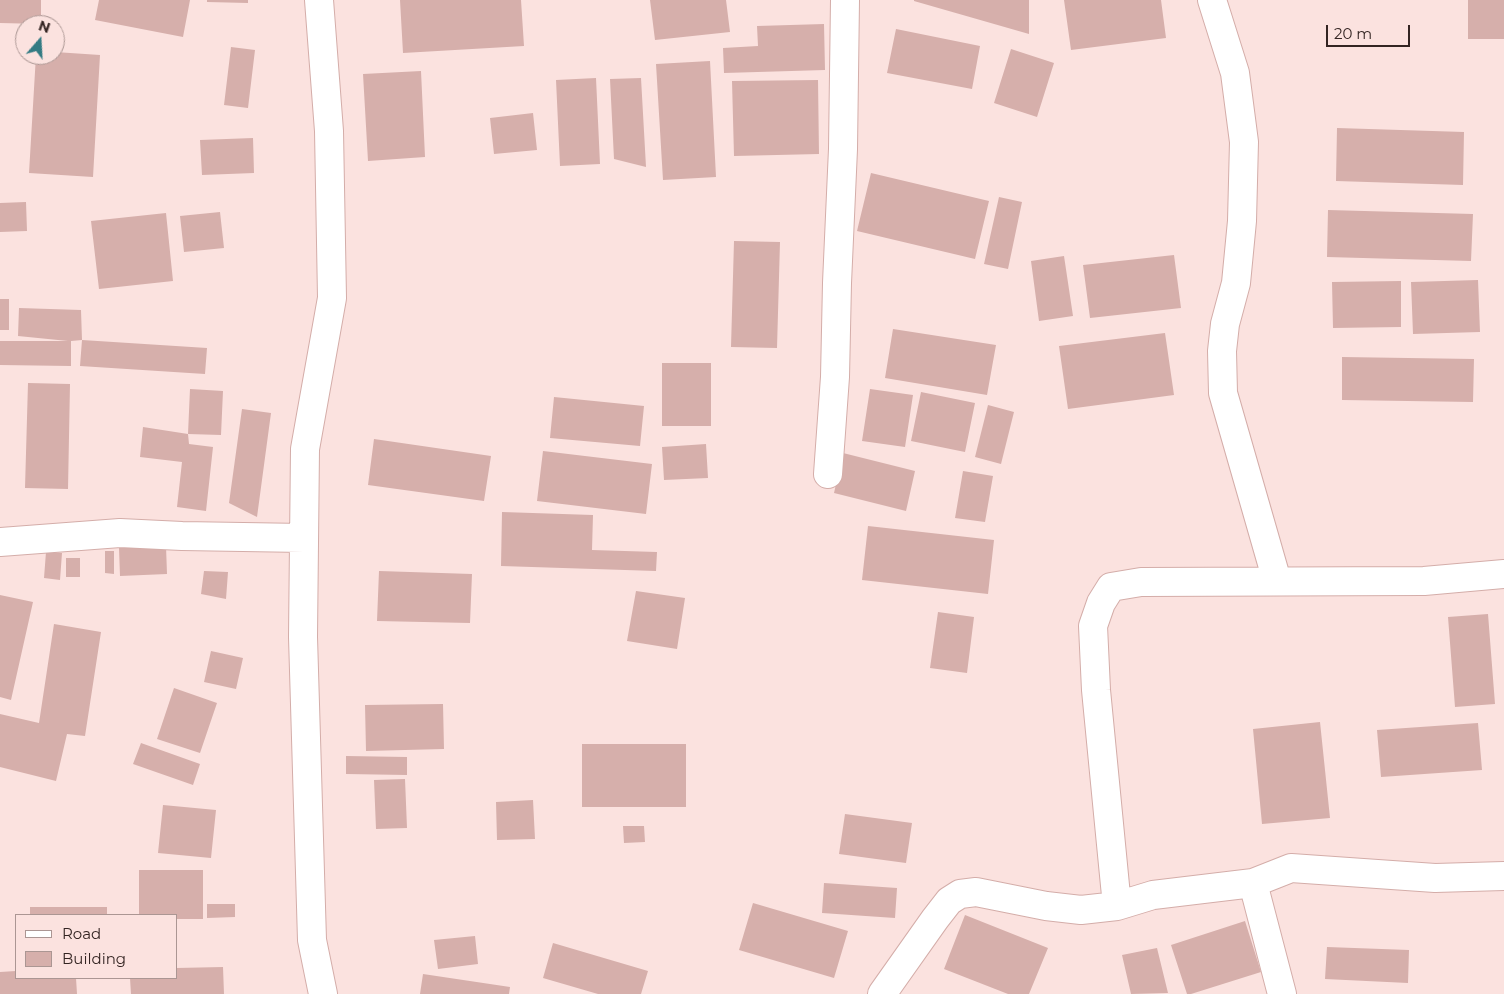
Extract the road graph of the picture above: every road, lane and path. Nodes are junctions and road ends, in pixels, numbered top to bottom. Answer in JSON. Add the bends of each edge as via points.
{"nodes":[{"id":1,"x":319,"y":0,"type":"edge"},
{"id":2,"x":845,"y":0,"type":"edge"},
{"id":3,"x":1212,"y":0,"type":"edge"},
{"id":4,"x":828,"y":474,"type":"dead end"},
{"id":5,"x":304,"y":538,"type":"junction"},
{"id":6,"x":0,"y":542,"type":"edge"},
{"id":7,"x":1504,"y":574,"type":"edge"},
{"id":8,"x":1278,"y":581,"type":"junction"},
{"id":9,"x":1504,"y":876,"type":"edge"},
{"id":10,"x":1253,"y":883,"type":"junction"},
{"id":11,"x":1117,"y":906,"type":"junction"},
{"id":12,"x":323,"y":994,"type":"edge"},
{"id":13,"x":882,"y":994,"type":"edge"},
{"id":14,"x":1282,"y":994,"type":"edge"}],
"edges":[{"from":1,"to":5,"type":"street","via":[[329,131],[332,298],[305,449]]},
{"from":2,"to":4,"type":"street","via":[[835,377]]},
{"from":3,"to":8,"type":"street","via":[[1235,73],[1244,142],[1242,221],[1236,283],[1225,324],[1222,351],[1223,393]]},
{"from":5,"to":6,"type":"street","via":[[120,533]]},
{"from":5,"to":12,"type":"street","via":[[303,637],[312,940]]},
{"from":7,"to":8,"type":"street","via":[[1424,581]]},
{"from":8,"to":11,"type":"street","via":[[1141,582],[1111,587],[1101,603],[1093,626],[1096,690]]},
{"from":9,"to":10,"type":"street","via":[[1435,878],[1291,868]]},
{"from":10,"to":11,"type":"street","via":[[1153,895]]},
{"from":10,"to":14,"type":"street"},
{"from":11,"to":13,"type":"street","via":[[1081,910],[976,892],[960,894],[949,901]]}]}
